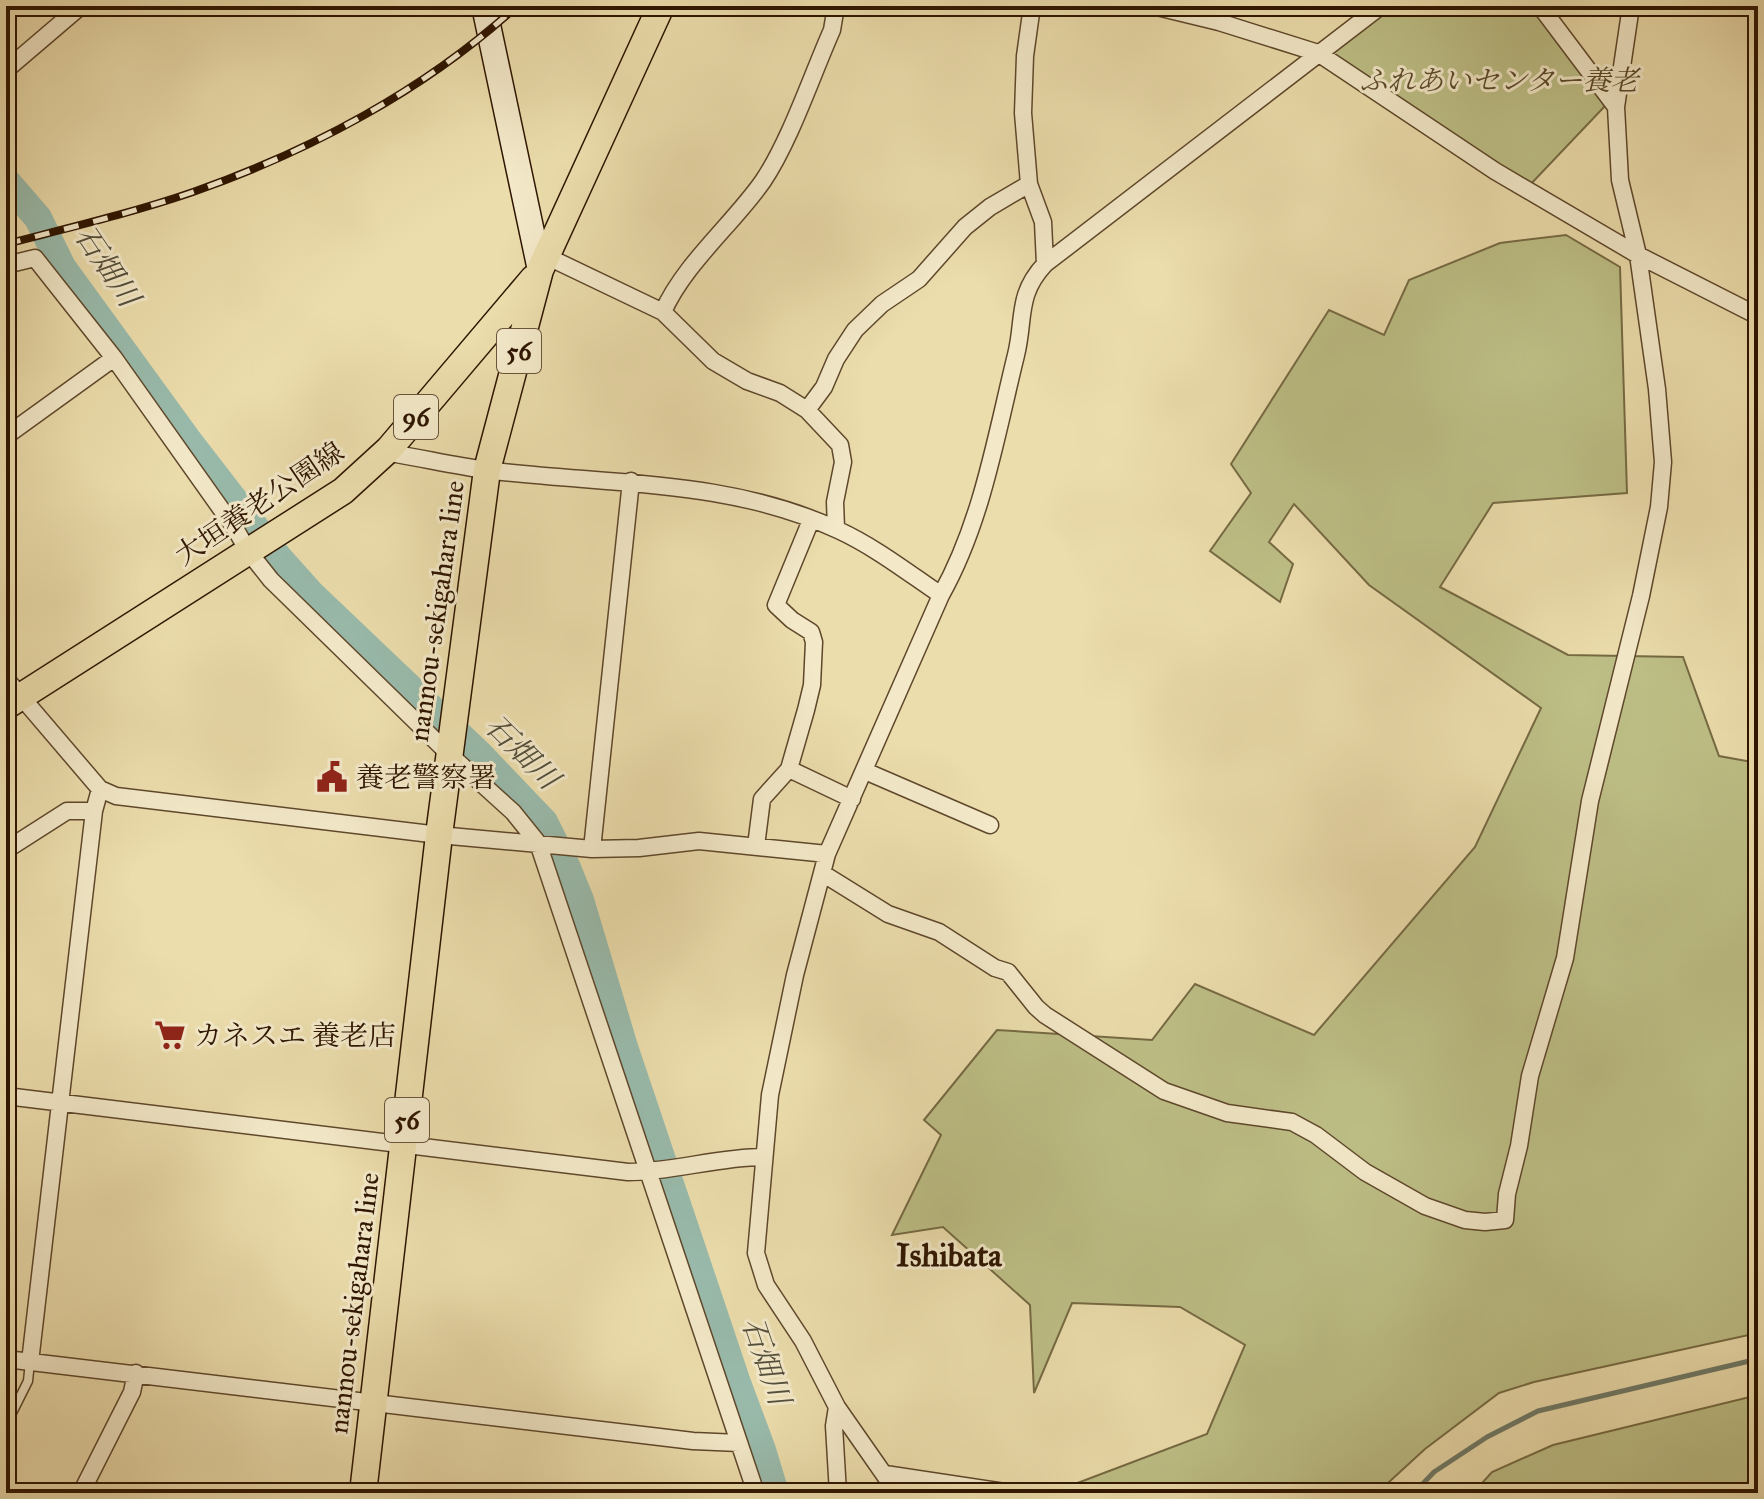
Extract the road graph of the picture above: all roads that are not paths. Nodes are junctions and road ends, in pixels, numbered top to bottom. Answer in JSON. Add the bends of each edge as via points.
{"nodes":[{"id":1,"x":81,"y":6,"type":"edge"},
{"id":2,"x":484,"y":6,"type":"edge"},
{"id":3,"x":661,"y":6,"type":"edge"},
{"id":4,"x":836,"y":6,"type":"edge"},
{"id":5,"x":1032,"y":6,"type":"edge"},
{"id":6,"x":1153,"y":6,"type":"edge"},
{"id":7,"x":1381,"y":6,"type":"edge"},
{"id":8,"x":1540,"y":6,"type":"edge"},
{"id":9,"x":1631,"y":6,"type":"edge"},
{"id":10,"x":1318,"y":53,"type":"junction"},
{"id":11,"x":6,"y":70,"type":"edge"},
{"id":12,"x":1616,"y":107,"type":"junction"},
{"id":13,"x":1029,"y":184,"type":"junction"},
{"id":14,"x":1638,"y":255,"type":"junction"},
{"id":15,"x":543,"y":263,"type":"junction"},
{"id":16,"x":1045,"y":264,"type":"junction"},
{"id":17,"x":6,"y":265,"type":"edge"},
{"id":18,"x":663,"y":312,"type":"junction"},
{"id":19,"x":1758,"y":316,"type":"edge"},
{"id":20,"x":114,"y":358,"type":"junction"},
{"id":21,"x":807,"y":410,"type":"junction"},
{"id":22,"x":6,"y":436,"type":"edge"},
{"id":23,"x":389,"y":449,"type":"junction"},
{"id":24,"x":487,"y":470,"type":"junction"},
{"id":25,"x":631,"y":481,"type":"junction"},
{"id":26,"x":811,"y":520,"type":"junction"},
{"id":27,"x":836,"y":528,"type":"junction"},
{"id":28,"x":257,"y":546,"type":"junction"},
{"id":29,"x":941,"y":595,"type":"junction"},
{"id":30,"x":10,"y":694,"type":"edge"},
{"id":31,"x":450,"y":751,"type":"junction"},
{"id":32,"x":789,"y":769,"type":"junction"},
{"id":33,"x":865,"y":771,"type":"junction"},
{"id":34,"x":100,"y":789,"type":"junction"},
{"id":35,"x":852,"y":799,"type":"junction"},
{"id":36,"x":94,"y":811,"type":"junction"},
{"id":37,"x":990,"y":825,"type":"dead end"},
{"id":38,"x":439,"y":835,"type":"junction"},
{"id":39,"x":542,"y":844,"type":"junction"},
{"id":40,"x":756,"y":846,"type":"junction"},
{"id":41,"x":592,"y":849,"type":"junction"},
{"id":42,"x":6,"y":850,"type":"edge"},
{"id":43,"x":827,"y":854,"type":"junction"},
{"id":44,"x":822,"y":873,"type":"junction"},
{"id":45,"x":6,"y":1096,"type":"edge"},
{"id":46,"x":61,"y":1103,"type":"junction"},
{"id":47,"x":404,"y":1144,"type":"junction"},
{"id":48,"x":763,"y":1157,"type":"junction"},
{"id":49,"x":653,"y":1171,"type":"junction"},
{"id":50,"x":6,"y":1359,"type":"edge"},
{"id":51,"x":30,"y":1362,"type":"junction"},
{"id":52,"x":136,"y":1373,"type":"junction"},
{"id":53,"x":374,"y":1402,"type":"junction"},
{"id":54,"x":837,"y":1407,"type":"junction"},
{"id":55,"x":6,"y":1425,"type":"edge"},
{"id":56,"x":739,"y":1443,"type":"junction"},
{"id":57,"x":885,"y":1474,"type":"junction"},
{"id":58,"x":81,"y":1493,"type":"edge"},
{"id":59,"x":363,"y":1493,"type":"edge"},
{"id":60,"x":756,"y":1493,"type":"edge"},
{"id":61,"x":838,"y":1493,"type":"edge"},
{"id":62,"x":897,"y":1493,"type":"edge"},
{"id":63,"x":1011,"y":1493,"type":"edge"}],
"edges":[{"from":1,"to":11,"type":"street"},
{"from":2,"to":15,"type":"main road"},
{"from":3,"to":15,"type":"main road","name":"nannou-sekigahara line","number":"56"},
{"from":4,"to":18,"type":"street","via":[[832,30],[766,177],[672,291]]},
{"from":5,"to":13,"type":"street","via":[[1023,113]]},
{"from":6,"to":10,"type":"street"},
{"from":7,"to":10,"type":"street"},
{"from":8,"to":12,"type":"street"},
{"from":9,"to":12,"type":"street"},
{"from":10,"to":14,"type":"street","via":[[1495,171]]},
{"from":10,"to":16,"type":"street"},
{"from":12,"to":14,"type":"street","via":[[1620,180]]},
{"from":13,"to":16,"type":"street","via":[[1043,222]]},
{"from":13,"to":21,"type":"street","via":[[977,217],[919,279],[855,330]]},
{"from":14,"to":19,"type":"street"},
{"from":14,"to":44,"type":"street","via":[[1661,433],[1659,507],[1590,801],[1565,958],[1530,1076],[1505,1220],[1465,1220],[1425,1206],[1292,1122],[1227,1113],[1164,1091],[1045,1015],[1008,972],[939,932],[888,914]]},
{"from":15,"to":18,"type":"street"},
{"from":15,"to":23,"type":"main road","name":"大垣養老公園線","number":"96"},
{"from":15,"to":24,"type":"main road","name":"nannou-sekigahara line","number":"56"},
{"from":16,"to":29,"type":"street","via":[[1022,305],[1018,346],[987,473],[960,562]]},
{"from":17,"to":20,"type":"street","via":[[35,258]]},
{"from":18,"to":21,"type":"street","via":[[713,361]]},
{"from":20,"to":22,"type":"street"},
{"from":20,"to":28,"type":"street"},
{"from":21,"to":27,"type":"street","via":[[840,445]]},
{"from":23,"to":24,"type":"street"},
{"from":23,"to":28,"type":"main road","name":"大垣養老公園線","number":"96","via":[[343,491]]},
{"from":24,"to":25,"type":"street"},
{"from":24,"to":31,"type":"main road","name":"nannou-sekigahara line","number":"56"},
{"from":25,"to":26,"type":"street","via":[[727,495]]},
{"from":25,"to":41,"type":"street"},
{"from":26,"to":27,"type":"street"},
{"from":26,"to":32,"type":"street","via":[[776,605],[811,632],[814,642],[812,685]]},
{"from":27,"to":29,"type":"street"},
{"from":28,"to":30,"type":"main road","name":"大垣養老公園線","number":"96"},
{"from":28,"to":31,"type":"street","via":[[271,580]]},
{"from":29,"to":33,"type":"street"},
{"from":30,"to":34,"type":"street"},
{"from":31,"to":38,"type":"main road","name":"nannou-sekigahara line","number":"56"},
{"from":31,"to":39,"type":"street"},
{"from":32,"to":35,"type":"street"},
{"from":32,"to":40,"type":"street","via":[[762,799]]},
{"from":33,"to":35,"type":"street"},
{"from":33,"to":37,"type":"street"},
{"from":34,"to":36,"type":"street"},
{"from":34,"to":38,"type":"street","via":[[116,796]]},
{"from":35,"to":43,"type":"street"},
{"from":36,"to":42,"type":"street","via":[[67,811]]},
{"from":36,"to":46,"type":"street"},
{"from":38,"to":39,"type":"street"},
{"from":38,"to":47,"type":"main road","name":"nannou-sekigahara line","number":"56"},
{"from":39,"to":41,"type":"street"},
{"from":39,"to":49,"type":"street"},
{"from":40,"to":41,"type":"street","via":[[699,841]]},
{"from":40,"to":43,"type":"street"},
{"from":43,"to":44,"type":"street"},
{"from":44,"to":48,"type":"street","via":[[779,1044]]},
{"from":45,"to":46,"type":"street"},
{"from":46,"to":47,"type":"street"},
{"from":46,"to":51,"type":"street"},
{"from":47,"to":49,"type":"street"},
{"from":47,"to":53,"type":"main road","name":"nannou-sekigahara line","number":"56"},
{"from":48,"to":49,"type":"street"},
{"from":48,"to":54,"type":"street","via":[[756,1253],[766,1285]]},
{"from":49,"to":56,"type":"street"},
{"from":50,"to":51,"type":"street"},
{"from":51,"to":52,"type":"street"},
{"from":51,"to":55,"type":"lane","via":[[28,1381]]},
{"from":52,"to":53,"type":"street"},
{"from":52,"to":58,"type":"street","via":[[132,1392]]},
{"from":53,"to":56,"type":"street"},
{"from":53,"to":59,"type":"main road","name":"nannou-sekigahara line","number":"56"},
{"from":54,"to":57,"type":"street"},
{"from":54,"to":61,"type":"street"},
{"from":56,"to":60,"type":"street"},
{"from":57,"to":62,"type":"street"},
{"from":57,"to":63,"type":"street"}]}
